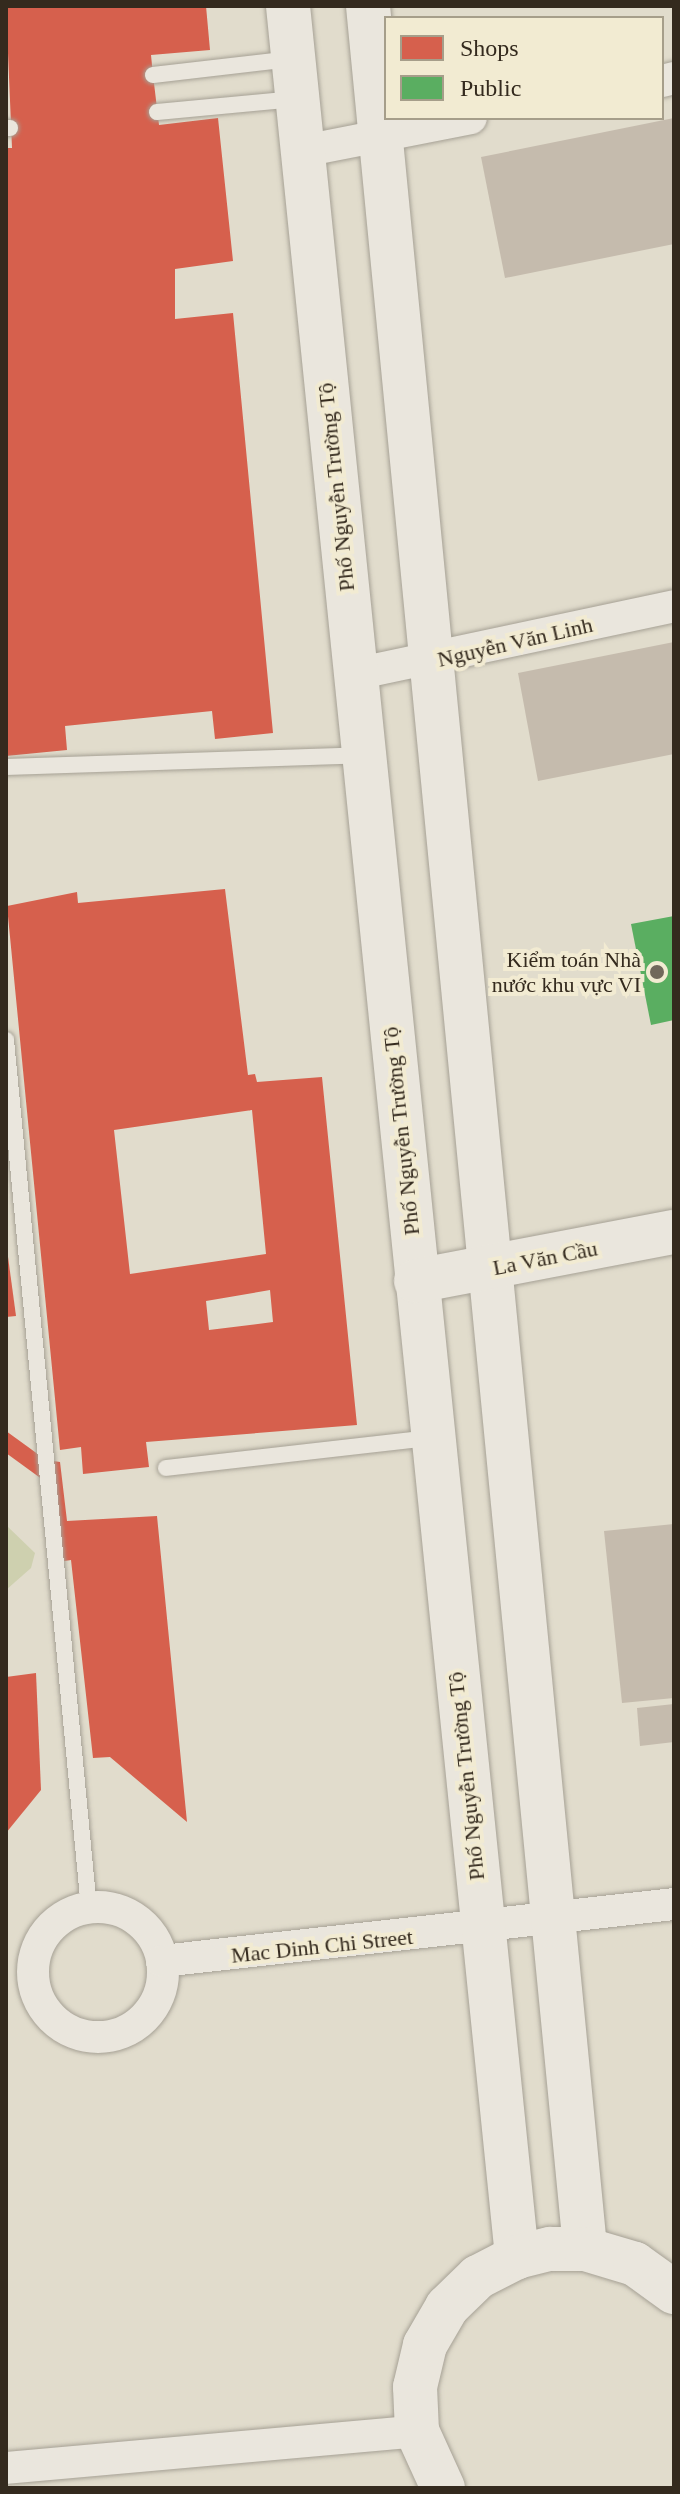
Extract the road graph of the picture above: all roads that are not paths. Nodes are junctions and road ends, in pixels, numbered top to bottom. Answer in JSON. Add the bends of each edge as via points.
{"nodes":[{"id":1,"x":288,"y":6,"type":"edge"},
{"id":2,"x":368,"y":6,"type":"edge"},
{"id":3,"x":153,"y":75,"type":"dead end"},
{"id":4,"x":296,"y":79,"type":"junction"},
{"id":5,"x":157,"y":112,"type":"dead end"},
{"id":6,"x":461,"y":120,"type":"edge"},
{"id":7,"x":381,"y":136,"type":"junction"},
{"id":8,"x":303,"y":151,"type":"junction"},
{"id":9,"x":674,"y":606,"type":"edge"},
{"id":10,"x":432,"y":661,"type":"junction"},
{"id":11,"x":355,"y":674,"type":"junction"},
{"id":12,"x":363,"y":754,"type":"junction"},
{"id":13,"x":6,"y":767,"type":"edge"},
{"id":14,"x":6,"y":1040,"type":"edge"},
{"id":15,"x":674,"y":1232,"type":"edge"},
{"id":16,"x":490,"y":1269,"type":"junction"},
{"id":17,"x":416,"y":1281,"type":"junction"},
{"id":18,"x":432,"y":1438,"type":"junction"},
{"id":19,"x":166,"y":1468,"type":"dead end"},
{"id":20,"x":674,"y":1904,"type":"edge"},
{"id":21,"x":89,"y":1908,"type":"junction"},
{"id":22,"x":553,"y":1915,"type":"junction"},
{"id":23,"x":482,"y":1927,"type":"junction"},
{"id":24,"x":162,"y":1961,"type":"junction"},
{"id":25,"x":21,"y":1994,"type":"edge"},
{"id":26,"x":585,"y":2249,"type":"junction"},
{"id":27,"x":517,"y":2257,"type":"junction"},
{"id":28,"x":674,"y":2292,"type":"edge"},
{"id":29,"x":417,"y":2431,"type":"junction"},
{"id":30,"x":6,"y":2468,"type":"edge"},
{"id":31,"x":443,"y":2488,"type":"edge"}],
"edges":[{"from":1,"to":4,"type":"street","name":"Phố Nguyễn Trường Tộ"},
{"from":2,"to":7,"type":"street"},
{"from":3,"to":4,"type":"lane"},
{"from":4,"to":5,"type":"lane"},
{"from":4,"to":8,"type":"street","name":"Phố Nguyễn Trường Tộ"},
{"from":6,"to":7,"type":"street"},
{"from":7,"to":8,"type":"street"},
{"from":7,"to":10,"type":"street"},
{"from":8,"to":11,"type":"street","name":"Phố Nguyễn Trường Tộ"},
{"from":9,"to":10,"type":"street","name":"Nguyễn Văn Linh"},
{"from":10,"to":11,"type":"street","name":"Nguyễn Văn Linh"},
{"from":10,"to":16,"type":"street"},
{"from":11,"to":12,"type":"street","name":"Phố Nguyễn Trường Tộ"},
{"from":12,"to":13,"type":"lane"},
{"from":12,"to":17,"type":"street","name":"Phố Nguyễn Trường Tộ"},
{"from":14,"to":21,"type":"lane"},
{"from":15,"to":16,"type":"street","name":"La Văn Cầu"},
{"from":16,"to":17,"type":"street","name":"La Văn Cầu"},
{"from":16,"to":22,"type":"street"},
{"from":17,"to":18,"type":"street","name":"Phố Nguyễn Trường Tộ"},
{"from":18,"to":19,"type":"lane"},
{"from":18,"to":23,"type":"street","name":"Phố Nguyễn Trường Tộ"},
{"from":20,"to":22,"type":"street","name":"Mac Dinh Chi Street"},
{"from":21,"to":24,"type":"street","via":[[129,1914],[147,1929]]},
{"from":21,"to":25,"type":"street","via":[[53,1924],[39,1942]]},
{"from":22,"to":23,"type":"street","name":"Mac Dinh Chi Street"},
{"from":22,"to":26,"type":"street"},
{"from":23,"to":24,"type":"street","name":"Mac Dinh Chi Street"},
{"from":23,"to":27,"type":"street","name":"Phố Nguyễn Trường Tộ"},
{"from":24,"to":25,"type":"street","via":[[157,1998],[142,2020],[123,2033],[95,2038],[73,2033]]},
{"from":26,"to":27,"type":"street","via":[[550,2249]]},
{"from":26,"to":28,"type":"street","via":[[635,2264]]},
{"from":27,"to":29,"type":"street","via":[[478,2277],[447,2307],[425,2345],[415,2387]]},
{"from":29,"to":30,"type":"street"},
{"from":29,"to":31,"type":"street"}]}
